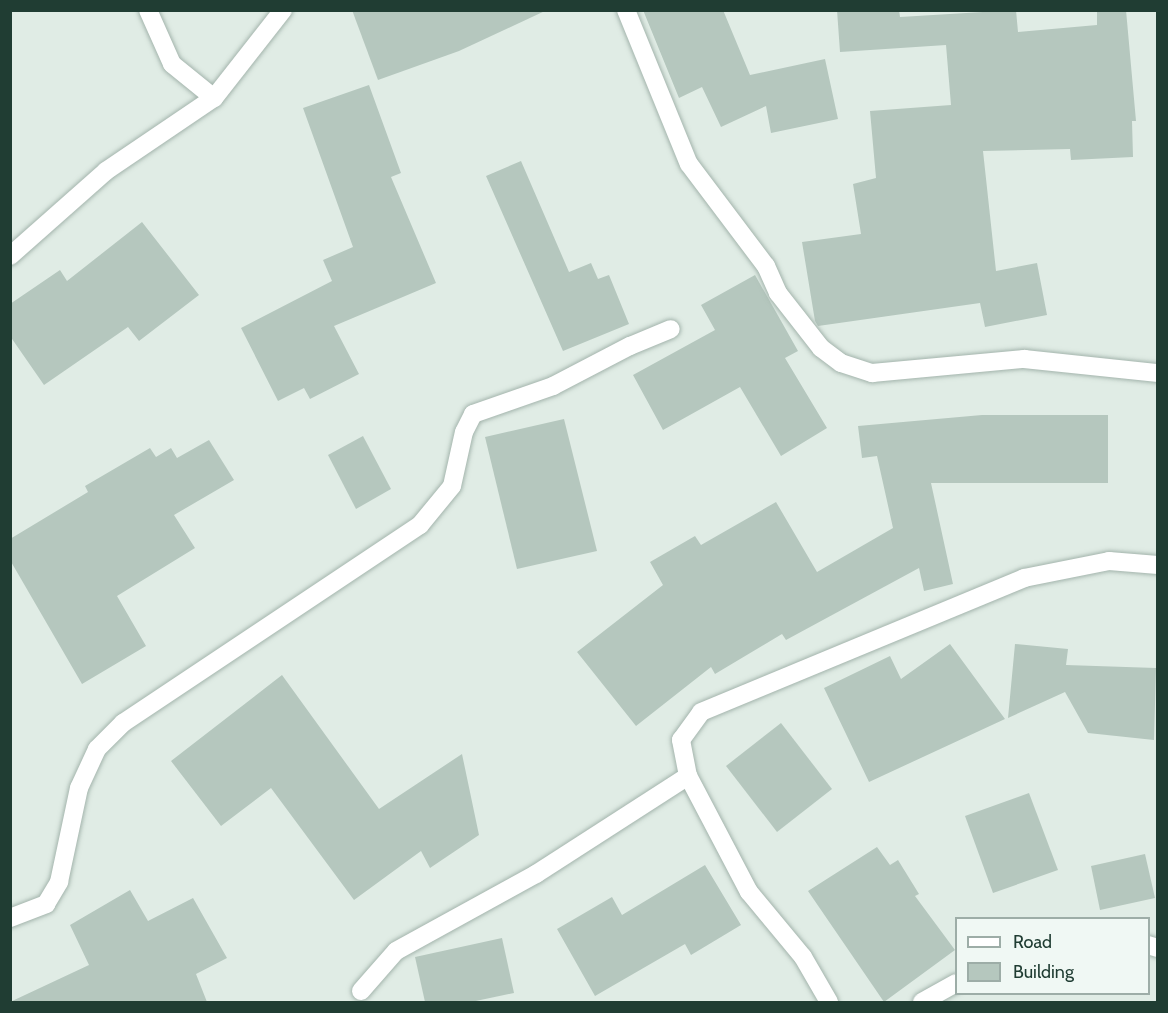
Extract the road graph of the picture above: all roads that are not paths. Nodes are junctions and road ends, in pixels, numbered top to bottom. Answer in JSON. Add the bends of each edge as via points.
{"nodes":[{"id":1,"x":148,"y":10,"type":"edge"},
{"id":2,"x":283,"y":10,"type":"edge"},
{"id":3,"x":626,"y":10,"type":"edge"},
{"id":4,"x":214,"y":98,"type":"junction"},
{"id":5,"x":10,"y":256,"type":"edge"},
{"id":6,"x":671,"y":329,"type":"dead end"},
{"id":7,"x":1158,"y":373,"type":"edge"},
{"id":8,"x":1158,"y":565,"type":"edge"},
{"id":9,"x":688,"y":776,"type":"junction"},
{"id":10,"x":10,"y":918,"type":"edge"},
{"id":11,"x":955,"y":984,"type":"edge"},
{"id":12,"x":361,"y":991,"type":"dead end"},
{"id":13,"x":829,"y":1002,"type":"edge"},
{"id":14,"x":922,"y":1002,"type":"edge"}],
"edges":[{"from":1,"to":4,"type":"street","via":[[172,64]]},
{"from":2,"to":4,"type":"street"},
{"from":3,"to":7,"type":"street","via":[[689,164],[766,266],[778,293],[821,348],[840,363],[872,373],[1024,359]]},
{"from":4,"to":5,"type":"street","via":[[106,171]]},
{"from":6,"to":10,"type":"street","via":[[553,386],[473,414],[464,432],[452,486],[420,525],[123,723],[97,749],[79,788],[59,882],[46,904]]},
{"from":8,"to":9,"type":"street","via":[[1109,561],[1024,578],[700,712],[681,740]]},
{"from":9,"to":12,"type":"street","via":[[536,874],[396,951]]},
{"from":9,"to":13,"type":"street","via":[[749,892],[803,957]]},
{"from":11,"to":14,"type":"street"}]}
